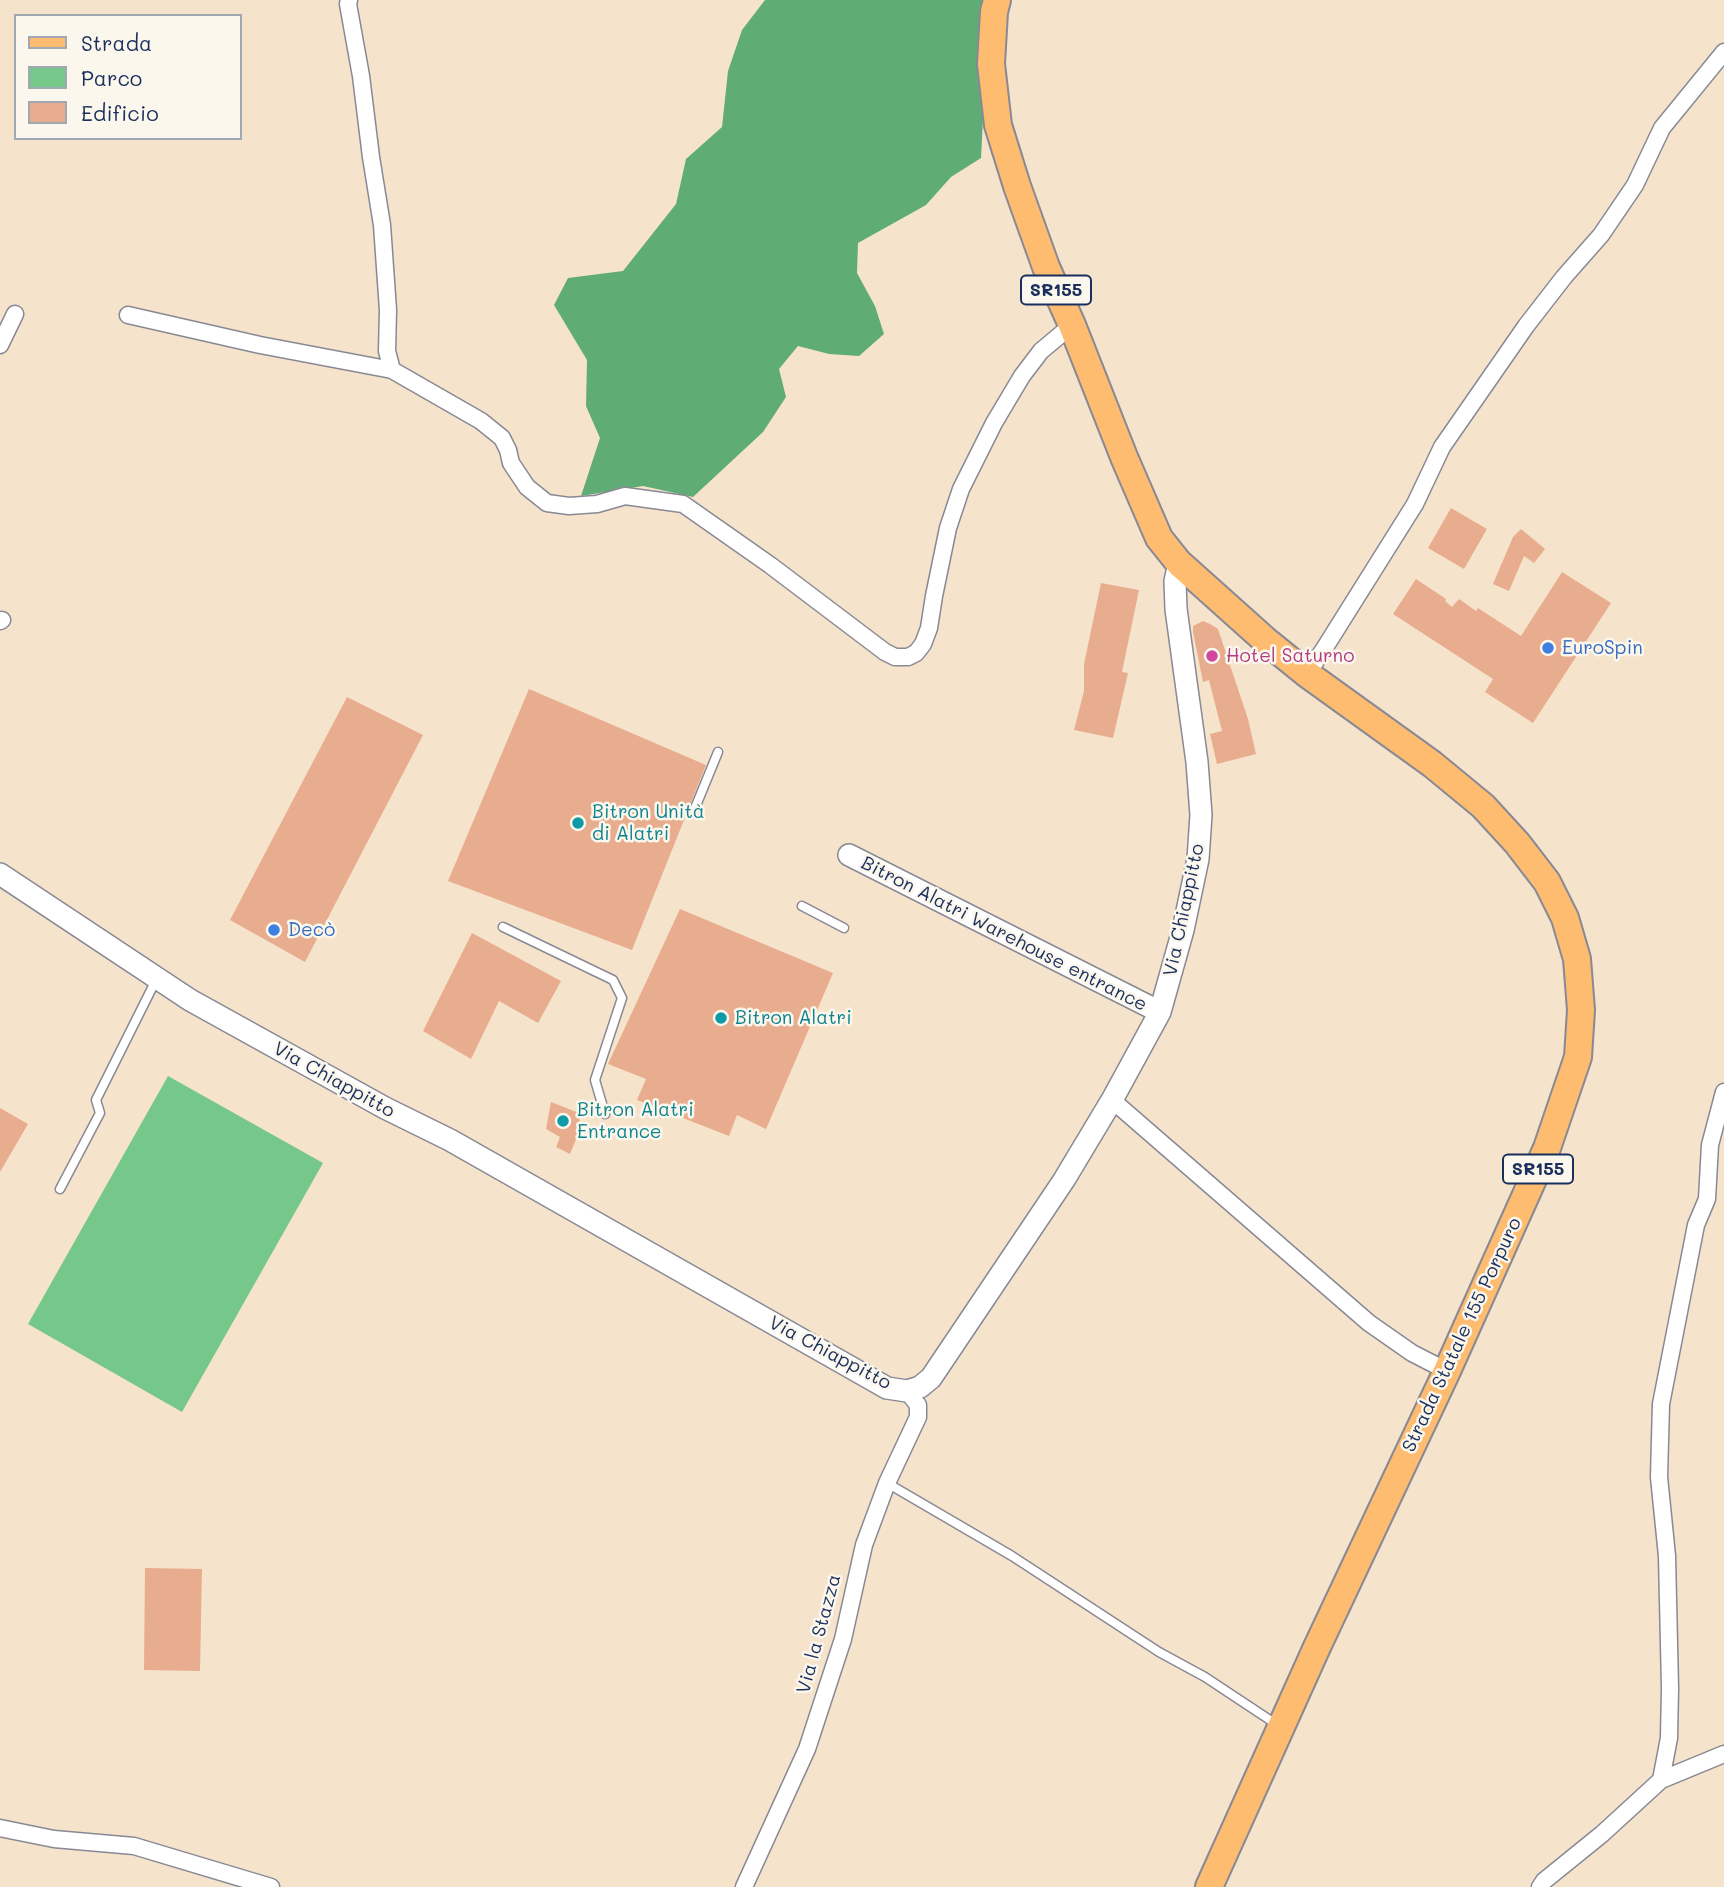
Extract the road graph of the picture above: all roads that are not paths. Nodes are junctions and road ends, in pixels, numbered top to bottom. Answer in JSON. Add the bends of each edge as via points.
{"nodes":[{"id":1,"x":349,"y":0,"type":"edge"},
{"id":2,"x":997,"y":0,"type":"edge"},
{"id":3,"x":1724,"y":52,"type":"edge"},
{"id":4,"x":15,"y":314,"type":"dead end"},
{"id":5,"x":128,"y":315,"type":"dead end"},
{"id":6,"x":1072,"y":325,"type":"junction"},
{"id":7,"x":0,"y":345,"type":"edge"},
{"id":8,"x":391,"y":370,"type":"junction"},
{"id":9,"x":1179,"y":563,"type":"junction"},
{"id":10,"x":1307,"y":674,"type":"junction"},
{"id":11,"x":718,"y":752,"type":"dead end"},
{"id":12,"x":693,"y":813,"type":"dead end"},
{"id":13,"x":849,"y":855,"type":"dead end"},
{"id":14,"x":0,"y":874,"type":"edge"},
{"id":15,"x":802,"y":906,"type":"dead end"},
{"id":16,"x":503,"y":927,"type":"dead end"},
{"id":17,"x":844,"y":928,"type":"dead end"},
{"id":18,"x":157,"y":978,"type":"junction"},
{"id":19,"x":1160,"y":1013,"type":"junction"},
{"id":20,"x":1724,"y":1092,"type":"edge"},
{"id":21,"x":1112,"y":1100,"type":"junction"},
{"id":22,"x":605,"y":1114,"type":"dead end"},
{"id":23,"x":60,"y":1189,"type":"dead end"},
{"id":24,"x":1447,"y":1371,"type":"junction"},
{"id":25,"x":907,"y":1391,"type":"junction"},
{"id":26,"x":887,"y":1483,"type":"junction"},
{"id":27,"x":1281,"y":1728,"type":"junction"},
{"id":28,"x":1724,"y":1754,"type":"edge"},
{"id":29,"x":1661,"y":1780,"type":"junction"},
{"id":30,"x":0,"y":1828,"type":"edge"},
{"id":31,"x":271,"y":1887,"type":"edge"},
{"id":32,"x":744,"y":1887,"type":"edge"},
{"id":33,"x":1209,"y":1887,"type":"edge"},
{"id":34,"x":1540,"y":1887,"type":"edge"}],
"edges":[{"from":1,"to":8,"type":"street","via":[[382,225]]},
{"from":2,"to":6,"type":"main road","name":"Strada Statale 155 Porpuro","number":"SR155","via":[[991,64],[998,125],[1046,267]]},
{"from":3,"to":10,"type":"street","via":[[1662,128],[1635,185],[1601,235],[1526,326],[1442,447],[1415,504]]},
{"from":4,"to":7,"type":"street"},
{"from":5,"to":8,"type":"street"},
{"from":6,"to":8,"type":"street","via":[[1041,351],[1022,376],[961,489],[948,528],[929,628],[923,644],[908,657],[885,652],[683,504],[625,496],[597,504],[547,503],[527,487],[502,438],[481,421]]},
{"from":6,"to":9,"type":"main road","name":"Strada Statale 155 Porpuro","number":"SR155","via":[[1159,538]]},
{"from":9,"to":10,"type":"main road","name":"Strada Statale 155 Porpuro","number":"SR155"},
{"from":9,"to":19,"type":"street","name":"Via Chiappitto","via":[[1176,610],[1202,815],[1183,930]]},
{"from":10,"to":24,"type":"main road","name":"Strada Statale 155 Porpuro","number":"SR155","via":[[1483,806],[1547,882],[1565,918],[1577,959],[1578,1057],[1547,1148]]},
{"from":11,"to":12,"type":"lane"},
{"from":13,"to":19,"type":"street","name":"Bitron Alatri Warehouse entrance"},
{"from":14,"to":18,"type":"street","name":"Via Chiappitto"},
{"from":15,"to":17,"type":"lane"},
{"from":16,"to":22,"type":"lane","via":[[614,980],[622,998],[595,1080]]},
{"from":18,"to":23,"type":"lane","via":[[96,1100],[100,1113]]},
{"from":18,"to":25,"type":"street","name":"Via Chiappitto","via":[[887,1388]]},
{"from":19,"to":21,"type":"street","name":"Via Chiappitto"},
{"from":20,"to":29,"type":"street","via":[[1710,1144],[1707,1199],[1696,1225],[1661,1404],[1659,1476],[1667,1556],[1670,1688],[1669,1738]]},
{"from":21,"to":24,"type":"street","via":[[1368,1323]]},
{"from":21,"to":25,"type":"street","name":"Via Chiappitto","via":[[931,1378]]},
{"from":24,"to":27,"type":"main road","name":"Strada Statale 155 Porpuro","number":"SR155"},
{"from":25,"to":26,"type":"street","name":"Via la Stazza","via":[[918,1405],[918,1417]]},
{"from":26,"to":27,"type":"lane","via":[[1205,1676]]},
{"from":26,"to":32,"type":"street","name":"Via la Stazza","via":[[864,1545],[843,1639],[807,1749]]},
{"from":27,"to":33,"type":"main road","name":"Strada Statale 155 Porpuro","number":"SR155"},
{"from":28,"to":29,"type":"street"},
{"from":29,"to":34,"type":"street"},
{"from":30,"to":31,"type":"street","via":[[54,1839],[134,1846]]}]}
